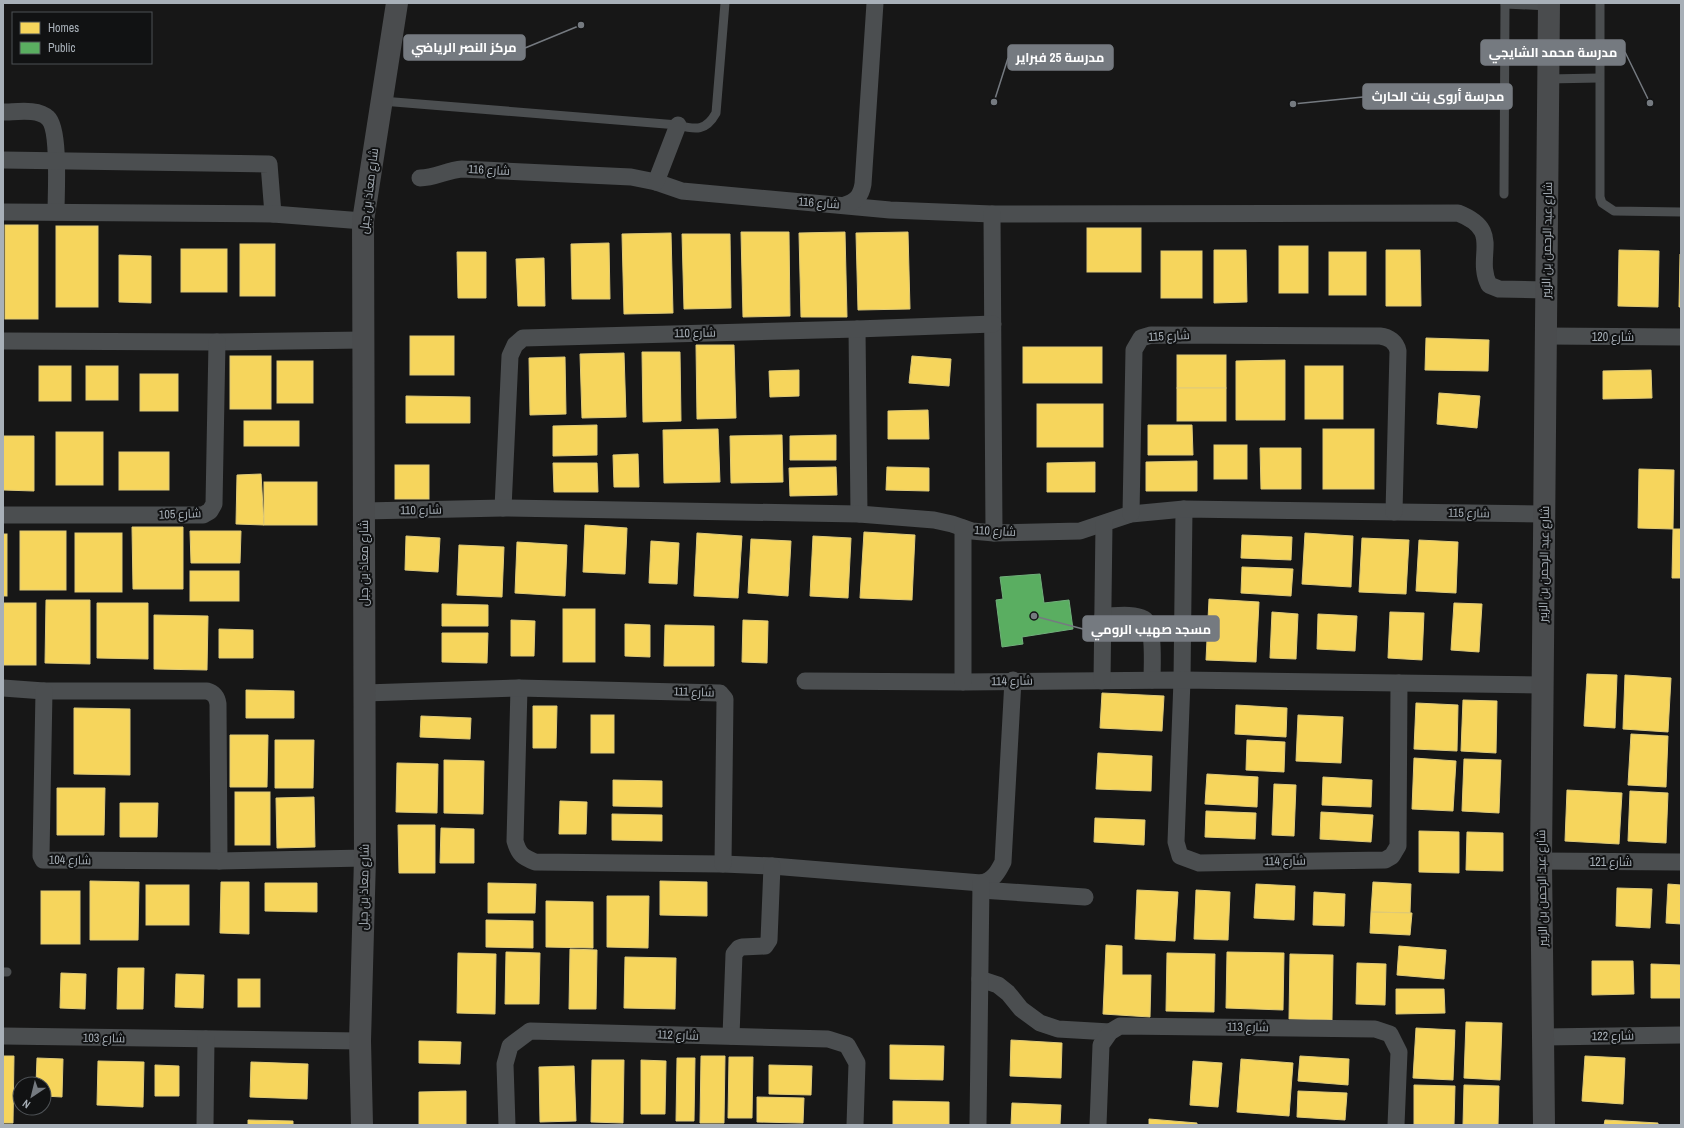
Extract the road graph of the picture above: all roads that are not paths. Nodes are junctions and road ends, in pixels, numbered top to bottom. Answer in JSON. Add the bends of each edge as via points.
{"nodes":[{"id":1,"x":397,"y":3,"type":"edge"},
{"id":2,"x":725,"y":3,"type":"edge"},
{"id":3,"x":875,"y":3,"type":"edge"},
{"id":4,"x":1600,"y":3,"type":"edge"},
{"id":5,"x":1505,"y":4,"type":"edge"},
{"id":6,"x":1549,"y":5,"type":"edge"},
{"id":7,"x":1599,"y":78,"type":"junction"},
{"id":8,"x":1548,"y":79,"type":"junction"},
{"id":9,"x":382,"y":101,"type":"junction"},
{"id":10,"x":3,"y":112,"type":"edge"},
{"id":11,"x":678,"y":125,"type":"junction"},
{"id":12,"x":3,"y":160,"type":"edge"},
{"id":13,"x":56,"y":160,"type":"junction"},
{"id":14,"x":420,"y":178,"type":"dead end"},
{"id":15,"x":656,"y":182,"type":"junction"},
{"id":16,"x":1504,"y":194,"type":"dead end"},
{"id":17,"x":845,"y":205,"type":"junction"},
{"id":18,"x":3,"y":212,"type":"edge"},
{"id":19,"x":56,"y":212,"type":"junction"},
{"id":20,"x":1681,"y":212,"type":"edge"},
{"id":21,"x":273,"y":214,"type":"junction"},
{"id":22,"x":992,"y":214,"type":"junction"},
{"id":23,"x":363,"y":221,"type":"junction"},
{"id":24,"x":1546,"y":290,"type":"junction"},
{"id":25,"x":993,"y":324,"type":"junction"},
{"id":26,"x":857,"y":329,"type":"junction"},
{"id":27,"x":1546,"y":336,"type":"junction"},
{"id":28,"x":1681,"y":337,"type":"edge"},
{"id":29,"x":363,"y":340,"type":"junction"},
{"id":30,"x":3,"y":341,"type":"edge"},
{"id":31,"x":217,"y":342,"type":"junction"},
{"id":32,"x":503,"y":508,"type":"junction"},
{"id":33,"x":1184,"y":509,"type":"junction"},
{"id":34,"x":364,"y":511,"type":"junction"},
{"id":35,"x":1394,"y":512,"type":"junction"},
{"id":36,"x":859,"y":514,"type":"junction"},
{"id":37,"x":1131,"y":514,"type":"junction"},
{"id":38,"x":1544,"y":514,"type":"junction"},
{"id":39,"x":3,"y":515,"type":"edge"},
{"id":40,"x":1104,"y":524,"type":"junction"},
{"id":41,"x":963,"y":528,"type":"junction"},
{"id":42,"x":994,"y":533,"type":"junction"},
{"id":43,"x":1103,"y":616,"type":"junction"},
{"id":44,"x":1013,"y":680,"type":"junction"},
{"id":45,"x":1102,"y":680,"type":"junction"},
{"id":46,"x":1152,"y":680,"type":"junction"},
{"id":47,"x":1182,"y":680,"type":"junction"},
{"id":48,"x":806,"y":681,"type":"dead end"},
{"id":49,"x":963,"y":682,"type":"junction"},
{"id":50,"x":1399,"y":683,"type":"junction"},
{"id":51,"x":1542,"y":685,"type":"junction"},
{"id":52,"x":3,"y":688,"type":"edge"},
{"id":53,"x":519,"y":688,"type":"junction"},
{"id":54,"x":44,"y":691,"type":"junction"},
{"id":55,"x":365,"y":693,"type":"junction"},
{"id":56,"x":365,"y":858,"type":"junction"},
{"id":57,"x":219,"y":861,"type":"junction"},
{"id":58,"x":1541,"y":861,"type":"junction"},
{"id":59,"x":1681,"y":862,"type":"edge"},
{"id":60,"x":723,"y":864,"type":"junction"},
{"id":61,"x":772,"y":866,"type":"junction"},
{"id":62,"x":981,"y":886,"type":"junction"},
{"id":63,"x":1084,"y":897,"type":"dead end"},
{"id":64,"x":980,"y":978,"type":"junction"},
{"id":65,"x":1110,"y":1032,"type":"junction"},
{"id":66,"x":1681,"y":1035,"type":"edge"},
{"id":67,"x":3,"y":1036,"type":"edge"},
{"id":68,"x":731,"y":1036,"type":"junction"},
{"id":69,"x":1544,"y":1037,"type":"junction"},
{"id":70,"x":206,"y":1039,"type":"junction"},
{"id":71,"x":360,"y":1041,"type":"junction"},
{"id":72,"x":205,"y":1125,"type":"edge"},
{"id":73,"x":362,"y":1125,"type":"edge"},
{"id":74,"x":508,"y":1125,"type":"edge"},
{"id":75,"x":855,"y":1125,"type":"edge"},
{"id":76,"x":978,"y":1125,"type":"edge"},
{"id":77,"x":1098,"y":1125,"type":"edge"},
{"id":78,"x":1396,"y":1125,"type":"edge"},
{"id":79,"x":1544,"y":1125,"type":"edge"}],
"edges":[{"from":1,"to":9,"type":"street","name":"شارع معاذ بن جبل"},
{"from":2,"to":11,"type":"lane","via":[[716,113],[711,123],[704,127],[690,128]]},
{"from":3,"to":17,"type":"street","name":"شارع 116","via":[[863,184],[859,197]]},
{"from":4,"to":7,"type":"lane"},
{"from":5,"to":6,"type":"lane"},
{"from":5,"to":16,"type":"lane"},
{"from":6,"to":8,"type":"street","name":"شارع عبد الرحمن بن الزبير"},
{"from":7,"to":8,"type":"lane"},
{"from":7,"to":20,"type":"lane","via":[[1599,189],[1602,203],[1620,211]]},
{"from":8,"to":24,"type":"street","name":"شارع عبد الرحمن بن الزبير"},
{"from":9,"to":11,"type":"lane"},
{"from":9,"to":23,"type":"street","name":"شارع معاذ بن جبل"},
{"from":10,"to":13,"type":"street","via":[[30,112],[48,117],[55,130]]},
{"from":11,"to":15,"type":"street"},
{"from":12,"to":13,"type":"street"},
{"from":13,"to":19,"type":"street"},
{"from":13,"to":21,"type":"street","via":[[269,164]]},
{"from":14,"to":15,"type":"street","name":"شارع 116","via":[[462,169],[631,177]]},
{"from":15,"to":17,"type":"street","name":"شارع 116","via":[[686,192]]},
{"from":17,"to":22,"type":"street","via":[[890,210]]},
{"from":18,"to":19,"type":"street"},
{"from":19,"to":21,"type":"street"},
{"from":21,"to":23,"type":"street"},
{"from":22,"to":24,"type":"street","via":[[1458,213],[1472,218],[1483,232],[1485,277],[1489,285],[1499,289]]},
{"from":22,"to":25,"type":"street"},
{"from":23,"to":29,"type":"street","name":"شارع معاذ بن جبل"},
{"from":24,"to":27,"type":"street","name":"شارع عبد الرحمن بن الزبير"},
{"from":25,"to":26,"type":"street"},
{"from":25,"to":42,"type":"street"},
{"from":26,"to":32,"type":"street","name":"شارع 110","via":[[522,338],[510,356]]},
{"from":26,"to":36,"type":"street"},
{"from":27,"to":28,"type":"street","name":"شارع 120"},
{"from":27,"to":38,"type":"street","name":"شارع عبد الرحمن بن الزبير"},
{"from":29,"to":31,"type":"street"},
{"from":29,"to":34,"type":"street","name":"شارع معاذ بن جبل"},
{"from":30,"to":31,"type":"street"},
{"from":31,"to":39,"type":"street","name":"شارع 105","via":[[214,504],[210,511],[203,515]]},
{"from":32,"to":34,"type":"street","name":"شارع 110"},
{"from":32,"to":36,"type":"street","name":"شارع 110"},
{"from":33,"to":35,"type":"street","name":"شارع 115"},
{"from":33,"to":37,"type":"street","name":"شارع 115"},
{"from":33,"to":47,"type":"street","name":"شارع 114"},
{"from":34,"to":55,"type":"street","name":"شارع معاذ بن جبل"},
{"from":35,"to":37,"type":"street","name":"شارع 115","via":[[1398,351],[1392,341],[1380,336],[1151,335],[1141,338],[1134,350]]},
{"from":35,"to":38,"type":"street","name":"شارع 115"},
{"from":36,"to":41,"type":"street","name":"شارع 110","via":[[934,520]]},
{"from":37,"to":40,"type":"street","name":"شارع 110"},
{"from":38,"to":51,"type":"street","name":"شارع عبد الرحمن بن الزبير"},
{"from":40,"to":42,"type":"street","name":"شارع 110","via":[[1066,533]]},
{"from":40,"to":43,"type":"street"},
{"from":41,"to":42,"type":"street","name":"شارع 110"},
{"from":41,"to":49,"type":"street"},
{"from":43,"to":45,"type":"street"},
{"from":43,"to":46,"type":"street","via":[[1130,616],[1146,622],[1151,633]]},
{"from":44,"to":45,"type":"street","name":"شارع 114"},
{"from":44,"to":49,"type":"street","name":"شارع 114"},
{"from":44,"to":62,"type":"street","via":[[1002,862],[997,874]]},
{"from":45,"to":46,"type":"street","name":"شارع 114"},
{"from":46,"to":47,"type":"street","name":"شارع 114"},
{"from":47,"to":50,"type":"street","name":"شارع 114"},
{"from":47,"to":50,"type":"street","name":"شارع 114","via":[[1176,842],[1180,856],[1199,863],[1385,860],[1392,856],[1398,846]]},
{"from":48,"to":49,"type":"street","name":"شارع 114"},
{"from":50,"to":51,"type":"street","name":"شارع 114"},
{"from":51,"to":58,"type":"street","name":"شارع عبد الرحمن بن الزبير"},
{"from":52,"to":54,"type":"street"},
{"from":53,"to":55,"type":"street","name":"شارع 111"},
{"from":53,"to":60,"type":"street","via":[[515,841],[523,857],[535,862]]},
{"from":53,"to":60,"type":"street","name":"شارع 111","via":[[722,694],[725,699]]},
{"from":54,"to":57,"type":"street","via":[[212,693],[218,704]]},
{"from":54,"to":57,"type":"street","name":"شارع 104","via":[[41,856],[43,860]]},
{"from":55,"to":56,"type":"street","name":"شارع معاذ بن جبل"},
{"from":56,"to":57,"type":"street","name":"شارع 104"},
{"from":56,"to":71,"type":"street","name":"شارع معاذ بن جبل"},
{"from":58,"to":59,"type":"street","name":"شارع 121"},
{"from":58,"to":69,"type":"street","name":"شارع عبد الرحمن بن الزبير"},
{"from":60,"to":61,"type":"street"},
{"from":61,"to":62,"type":"street"},
{"from":61,"to":68,"type":"street","via":[[769,940],[765,946],[742,947],[734,954]]},
{"from":62,"to":63,"type":"street"},
{"from":62,"to":64,"type":"street"},
{"from":64,"to":65,"type":"street","via":[[998,985],[1021,1009],[1040,1023],[1058,1029]]},
{"from":64,"to":76,"type":"street"},
{"from":65,"to":77,"type":"street","via":[[1101,1045]]},
{"from":65,"to":78,"type":"street","name":"شارع 113","via":[[1120,1026],[1375,1029],[1390,1034],[1399,1052]]},
{"from":66,"to":69,"type":"street","name":"شارع 122"},
{"from":67,"to":70,"type":"street","name":"شارع 103"},
{"from":68,"to":74,"type":"street","name":"شارع 112","via":[[530,1030],[510,1046],[505,1064]]},
{"from":68,"to":75,"type":"street","name":"شارع 112","via":[[828,1039],[847,1045],[857,1063]]},
{"from":69,"to":79,"type":"street","name":"شارع عبد الرحمن بن الزبير"},
{"from":70,"to":71,"type":"street","name":"شارع 103"},
{"from":70,"to":72,"type":"street"},
{"from":71,"to":73,"type":"street","name":"شارع معاذ بن جبل"}]}
